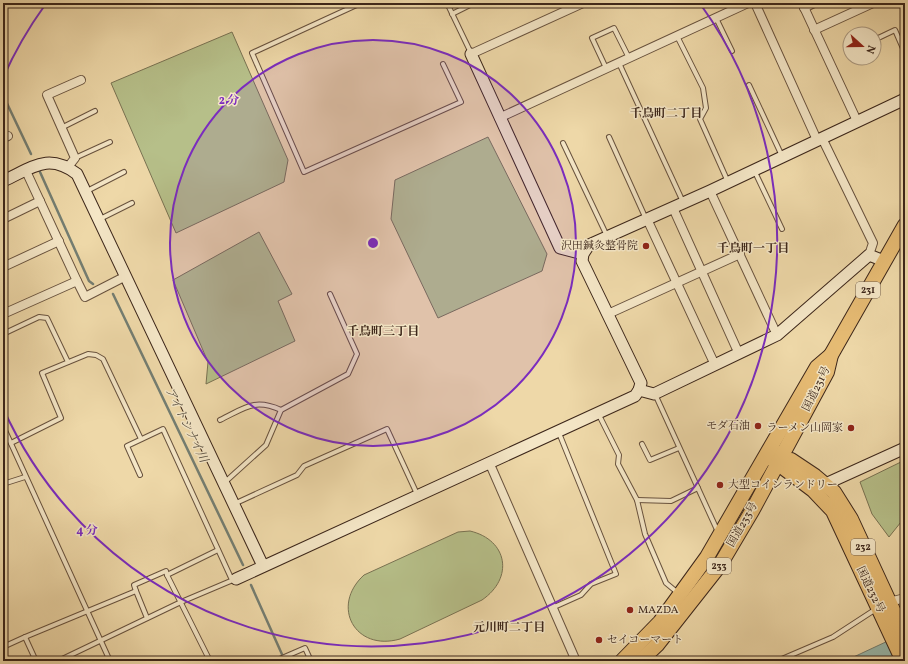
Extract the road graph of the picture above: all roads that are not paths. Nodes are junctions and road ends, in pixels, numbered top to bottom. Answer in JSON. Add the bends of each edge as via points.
{"nodes":[{"id":1,"x":361,"y":3,"type":"edge"},
{"id":2,"x":447,"y":3,"type":"edge"},
{"id":3,"x":583,"y":3,"type":"edge"},
{"id":4,"x":748,"y":3,"type":"edge"},
{"id":5,"x":755,"y":3,"type":"edge"},
{"id":6,"x":814,"y":3,"type":"edge"},
{"id":7,"x":873,"y":3,"type":"edge"},
{"id":8,"x":471,"y":4,"type":"edge"},
{"id":9,"x":803,"y":5,"type":"edge"},
{"id":10,"x":452,"y":14,"type":"junction"},
{"id":11,"x":716,"y":18,"type":"junction"},
{"id":12,"x":814,"y":30,"type":"junction"},
{"id":13,"x":677,"y":36,"type":"junction"},
{"id":14,"x":882,"y":36,"type":"edge"},
{"id":15,"x":732,"y":51,"type":"dead end"},
{"id":16,"x":905,"y":53,"type":"edge"},
{"id":17,"x":471,"y":54,"type":"junction"},
{"id":18,"x":628,"y":58,"type":"junction"},
{"id":19,"x":619,"y":62,"type":"junction"},
{"id":20,"x":443,"y":64,"type":"dead end"},
{"id":21,"x":606,"y":68,"type":"junction"},
{"id":22,"x":81,"y":80,"type":"dead end"},
{"id":23,"x":749,"y":86,"type":"dead end"},
{"id":24,"x":905,"y":100,"type":"edge"},
{"id":25,"x":95,"y":111,"type":"dead end"},
{"id":26,"x":500,"y":118,"type":"junction"},
{"id":27,"x":857,"y":121,"type":"junction"},
{"id":28,"x":61,"y":128,"type":"junction"},
{"id":29,"x":609,"y":137,"type":"dead end"},
{"id":30,"x":819,"y":139,"type":"junction"},
{"id":31,"x":110,"y":142,"type":"dead end"},
{"id":32,"x":563,"y":142,"type":"dead end"},
{"id":33,"x":783,"y":156,"type":"junction"},
{"id":34,"x":72,"y":163,"type":"junction"},
{"id":35,"x":754,"y":170,"type":"junction"},
{"id":36,"x":26,"y":171,"type":"junction"},
{"id":37,"x":124,"y":172,"type":"dead end"},
{"id":38,"x":3,"y":181,"type":"edge"},
{"id":39,"x":728,"y":182,"type":"junction"},
{"id":40,"x":87,"y":191,"type":"junction"},
{"id":41,"x":710,"y":191,"type":"junction"},
{"id":42,"x":40,"y":202,"type":"junction"},
{"id":43,"x":132,"y":203,"type":"dead end"},
{"id":44,"x":684,"y":203,"type":"junction"},
{"id":45,"x":673,"y":208,"type":"junction"},
{"id":46,"x":3,"y":219,"type":"edge"},
{"id":47,"x":100,"y":219,"type":"junction"},
{"id":48,"x":647,"y":219,"type":"junction"},
{"id":49,"x":905,"y":225,"type":"edge"},
{"id":50,"x":782,"y":229,"type":"dead end"},
{"id":51,"x":607,"y":237,"type":"junction"},
{"id":52,"x":59,"y":241,"type":"junction"},
{"id":53,"x":583,"y":254,"type":"junction"},
{"id":54,"x":740,"y":254,"type":"junction"},
{"id":55,"x":869,"y":254,"type":"junction"},
{"id":56,"x":884,"y":261,"type":"junction"},
{"id":57,"x":3,"y":267,"type":"edge"},
{"id":58,"x":702,"y":271,"type":"junction"},
{"id":59,"x":126,"y":276,"type":"junction"},
{"id":60,"x":77,"y":281,"type":"junction"},
{"id":61,"x":677,"y":282,"type":"junction"},
{"id":62,"x":330,"y":294,"type":"dead end"},
{"id":63,"x":3,"y":314,"type":"edge"},
{"id":64,"x":608,"y":314,"type":"junction"},
{"id":65,"x":3,"y":334,"type":"edge"},
{"id":66,"x":778,"y":335,"type":"junction"},
{"id":67,"x":739,"y":354,"type":"junction"},
{"id":68,"x":68,"y":362,"type":"junction"},
{"id":69,"x":715,"y":365,"type":"junction"},
{"id":70,"x":639,"y":390,"type":"junction"},
{"id":71,"x":654,"y":394,"type":"junction"},
{"id":72,"x":281,"y":410,"type":"junction"},
{"id":73,"x":598,"y":412,"type":"junction"},
{"id":74,"x":220,"y":420,"type":"dead end"},
{"id":75,"x":3,"y":426,"type":"edge"},
{"id":76,"x":558,"y":431,"type":"junction"},
{"id":77,"x":787,"y":432,"type":"junction"},
{"id":78,"x":141,"y":439,"type":"junction"},
{"id":79,"x":11,"y":443,"type":"junction"},
{"id":80,"x":642,"y":444,"type":"dead end"},
{"id":81,"x":679,"y":448,"type":"junction"},
{"id":82,"x":905,"y":448,"type":"edge"},
{"id":83,"x":774,"y":455,"type":"junction"},
{"id":84,"x":488,"y":462,"type":"junction"},
{"id":85,"x":795,"y":470,"type":"junction"},
{"id":86,"x":140,"y":475,"type":"dead end"},
{"id":87,"x":771,"y":476,"type":"junction"},
{"id":88,"x":25,"y":477,"type":"junction"},
{"id":89,"x":224,"y":483,"type":"junction"},
{"id":90,"x":3,"y":484,"type":"edge"},
{"id":91,"x":819,"y":486,"type":"junction"},
{"id":92,"x":698,"y":488,"type":"junction"},
{"id":93,"x":417,"y":495,"type":"junction"},
{"id":94,"x":638,"y":500,"type":"junction"},
{"id":95,"x":234,"y":504,"type":"junction"},
{"id":96,"x":720,"y":536,"type":"junction"},
{"id":97,"x":218,"y":550,"type":"junction"},
{"id":98,"x":263,"y":566,"type":"junction"},
{"id":99,"x":167,"y":574,"type":"junction"},
{"id":100,"x":234,"y":579,"type":"junction"},
{"id":101,"x":136,"y":591,"type":"junction"},
{"id":102,"x":680,"y":594,"type":"junction"},
{"id":103,"x":905,"y":598,"type":"edge"},
{"id":104,"x":181,"y":602,"type":"junction"},
{"id":105,"x":552,"y":608,"type":"junction"},
{"id":106,"x":887,"y":611,"type":"junction"},
{"id":107,"x":87,"y":612,"type":"junction"},
{"id":108,"x":147,"y":618,"type":"junction"},
{"id":109,"x":905,"y":636,"type":"edge"},
{"id":110,"x":25,"y":637,"type":"junction"},
{"id":111,"x":102,"y":642,"type":"junction"},
{"id":112,"x":3,"y":647,"type":"edge"},
{"id":113,"x":36,"y":661,"type":"edge"},
{"id":114,"x":58,"y":661,"type":"edge"},
{"id":115,"x":110,"y":661,"type":"edge"},
{"id":116,"x":210,"y":661,"type":"edge"},
{"id":117,"x":275,"y":661,"type":"edge"},
{"id":118,"x":310,"y":661,"type":"edge"},
{"id":119,"x":576,"y":661,"type":"edge"},
{"id":120,"x":622,"y":661,"type":"edge"},
{"id":121,"x":640,"y":661,"type":"edge"},
{"id":122,"x":777,"y":661,"type":"edge"},
{"id":123,"x":904,"y":661,"type":"edge"}],
"edges":[{"from":1,"to":20,"type":"lane","via":[[252,53],[304,172],[461,102]]},
{"from":2,"to":10,"type":"lane"},
{"from":3,"to":17,"type":"street"},
{"from":4,"to":11,"type":"street"},
{"from":5,"to":30,"type":"street"},
{"from":6,"to":9,"type":"street"},
{"from":7,"to":12,"type":"street"},
{"from":8,"to":10,"type":"lane"},
{"from":9,"to":12,"type":"street"},
{"from":10,"to":17,"type":"lane"},
{"from":11,"to":13,"type":"street"},
{"from":11,"to":15,"type":"lane"},
{"from":12,"to":27,"type":"street"},
{"from":13,"to":18,"type":"street"},
{"from":13,"to":39,"type":"lane","via":[[703,88],[706,108],[700,119]]},
{"from":14,"to":16,"type":"lane","via":[[895,30]]},
{"from":17,"to":26,"type":"street"},
{"from":18,"to":19,"type":"street"},
{"from":18,"to":21,"type":"lane","via":[[614,28],[592,38]]},
{"from":19,"to":21,"type":"street"},
{"from":19,"to":44,"type":"lane"},
{"from":21,"to":26,"type":"street"},
{"from":22,"to":28,"type":"street","via":[[47,95]]},
{"from":23,"to":33,"type":"lane"},
{"from":24,"to":27,"type":"street"},
{"from":25,"to":28,"type":"lane"},
{"from":26,"to":53,"type":"street","via":[[560,248]]},
{"from":27,"to":30,"type":"street"},
{"from":28,"to":34,"type":"street"},
{"from":29,"to":48,"type":"lane"},
{"from":30,"to":33,"type":"street"},
{"from":30,"to":55,"type":"street","via":[[873,243]]},
{"from":31,"to":34,"type":"lane"},
{"from":32,"to":51,"type":"lane"},
{"from":33,"to":35,"type":"street"},
{"from":34,"to":36,"type":"street","via":[[46,162]]},
{"from":34,"to":40,"type":"street"},
{"from":35,"to":39,"type":"street"},
{"from":35,"to":50,"type":"lane"},
{"from":36,"to":38,"type":"street"},
{"from":36,"to":42,"type":"street"},
{"from":37,"to":40,"type":"lane"},
{"from":39,"to":41,"type":"street"},
{"from":40,"to":47,"type":"street"},
{"from":41,"to":44,"type":"street"},
{"from":41,"to":54,"type":"street"},
{"from":42,"to":46,"type":"street"},
{"from":42,"to":52,"type":"street"},
{"from":43,"to":47,"type":"lane"},
{"from":44,"to":45,"type":"street"},
{"from":45,"to":48,"type":"street"},
{"from":45,"to":58,"type":"street"},
{"from":47,"to":59,"type":"street"},
{"from":48,"to":51,"type":"street"},
{"from":48,"to":61,"type":"street"},
{"from":49,"to":56,"type":"highway","name":"国道231号","number":"231"},
{"from":51,"to":53,"type":"street","via":[[589,245]]},
{"from":52,"to":57,"type":"street"},
{"from":52,"to":60,"type":"street"},
{"from":53,"to":64,"type":"street","via":[[582,261]]},
{"from":54,"to":58,"type":"street"},
{"from":54,"to":66,"type":"street"},
{"from":55,"to":56,"type":"street"},
{"from":55,"to":66,"type":"street"},
{"from":56,"to":77,"type":"highway","name":"国道231号","number":"231","via":[[831,355],[827,372]]},
{"from":58,"to":61,"type":"street"},
{"from":58,"to":67,"type":"street"},
{"from":59,"to":60,"type":"street","via":[[85,297]]},
{"from":59,"to":89,"type":"street"},
{"from":60,"to":63,"type":"street"},
{"from":61,"to":64,"type":"street"},
{"from":61,"to":69,"type":"street"},
{"from":62,"to":72,"type":"lane","via":[[357,354],[348,374]]},
{"from":64,"to":70,"type":"street","via":[[641,383]]},
{"from":65,"to":68,"type":"lane","via":[[40,318],[47,318]]},
{"from":66,"to":67,"type":"street"},
{"from":67,"to":69,"type":"street"},
{"from":68,"to":78,"type":"lane","via":[[88,354],[103,359]]},
{"from":68,"to":79,"type":"lane","via":[[42,373],[61,418]]},
{"from":69,"to":71,"type":"street"},
{"from":70,"to":71,"type":"street"},
{"from":70,"to":73,"type":"street","via":[[635,396]]},
{"from":71,"to":81,"type":"lane"},
{"from":72,"to":74,"type":"lane","via":[[257,404]]},
{"from":72,"to":89,"type":"lane","via":[[266,445]]},
{"from":73,"to":76,"type":"street"},
{"from":73,"to":94,"type":"lane","via":[[619,455],[618,464]]},
{"from":75,"to":79,"type":"lane"},
{"from":76,"to":84,"type":"street"},
{"from":76,"to":105,"type":"lane","via":[[616,574],[591,584],[581,595]]},
{"from":77,"to":83,"type":"highway","name":"国道231号","number":"231"},
{"from":77,"to":85,"type":"highway"},
{"from":78,"to":86,"type":"lane","via":[[127,446]]},
{"from":78,"to":97,"type":"lane","via":[[163,429]]},
{"from":79,"to":88,"type":"lane"},
{"from":80,"to":81,"type":"lane","via":[[650,460]]},
{"from":81,"to":92,"type":"lane"},
{"from":82,"to":91,"type":"street"},
{"from":83,"to":85,"type":"highway","name":"国道232号","number":"232"},
{"from":83,"to":87,"type":"highway","name":"国道233号","number":"233"},
{"from":83,"to":96,"type":"highway","name":"国道233号","number":"233","via":[[761,466]]},
{"from":84,"to":93,"type":"street"},
{"from":84,"to":105,"type":"street"},
{"from":85,"to":87,"type":"highway"},
{"from":85,"to":91,"type":"highway","name":"国道232号","number":"232"},
{"from":87,"to":121,"type":"highway","name":"国道233号","number":"233","via":[[720,565],[657,645]]},
{"from":88,"to":90,"type":"lane"},
{"from":88,"to":107,"type":"lane"},
{"from":89,"to":95,"type":"street"},
{"from":91,"to":106,"type":"highway","name":"国道232号","number":"232","via":[[834,492],[851,519]]},
{"from":92,"to":94,"type":"lane","via":[[671,501]]},
{"from":92,"to":96,"type":"lane"},
{"from":93,"to":95,"type":"lane","via":[[387,429],[304,466],[297,475]]},
{"from":93,"to":98,"type":"street"},
{"from":94,"to":102,"type":"lane","via":[[645,534],[666,583]]},
{"from":95,"to":98,"type":"street"},
{"from":96,"to":102,"type":"highway","name":"国道233号","number":"233"},
{"from":97,"to":99,"type":"lane"},
{"from":97,"to":100,"type":"lane"},
{"from":98,"to":100,"type":"street"},
{"from":99,"to":101,"type":"lane","via":[[166,571],[134,585]]},
{"from":99,"to":104,"type":"lane"},
{"from":100,"to":104,"type":"lane"},
{"from":101,"to":107,"type":"lane"},
{"from":101,"to":108,"type":"lane"},
{"from":102,"to":120,"type":"highway","name":"国道233号","number":"233","via":[[660,622]]},
{"from":103,"to":106,"type":"street"},
{"from":104,"to":108,"type":"lane"},
{"from":104,"to":116,"type":"lane"},
{"from":105,"to":119,"type":"street"},
{"from":106,"to":109,"type":"highway","name":"国道232号","number":"232"},
{"from":106,"to":122,"type":"lane"},
{"from":106,"to":123,"type":"highway","name":"国道232号","number":"232"},
{"from":107,"to":110,"type":"lane"},
{"from":107,"to":111,"type":"lane"},
{"from":108,"to":111,"type":"lane"},
{"from":110,"to":112,"type":"lane"},
{"from":110,"to":113,"type":"lane"},
{"from":111,"to":114,"type":"lane"},
{"from":111,"to":115,"type":"lane"},
{"from":117,"to":118,"type":"lane","via":[[305,648]]}]}
